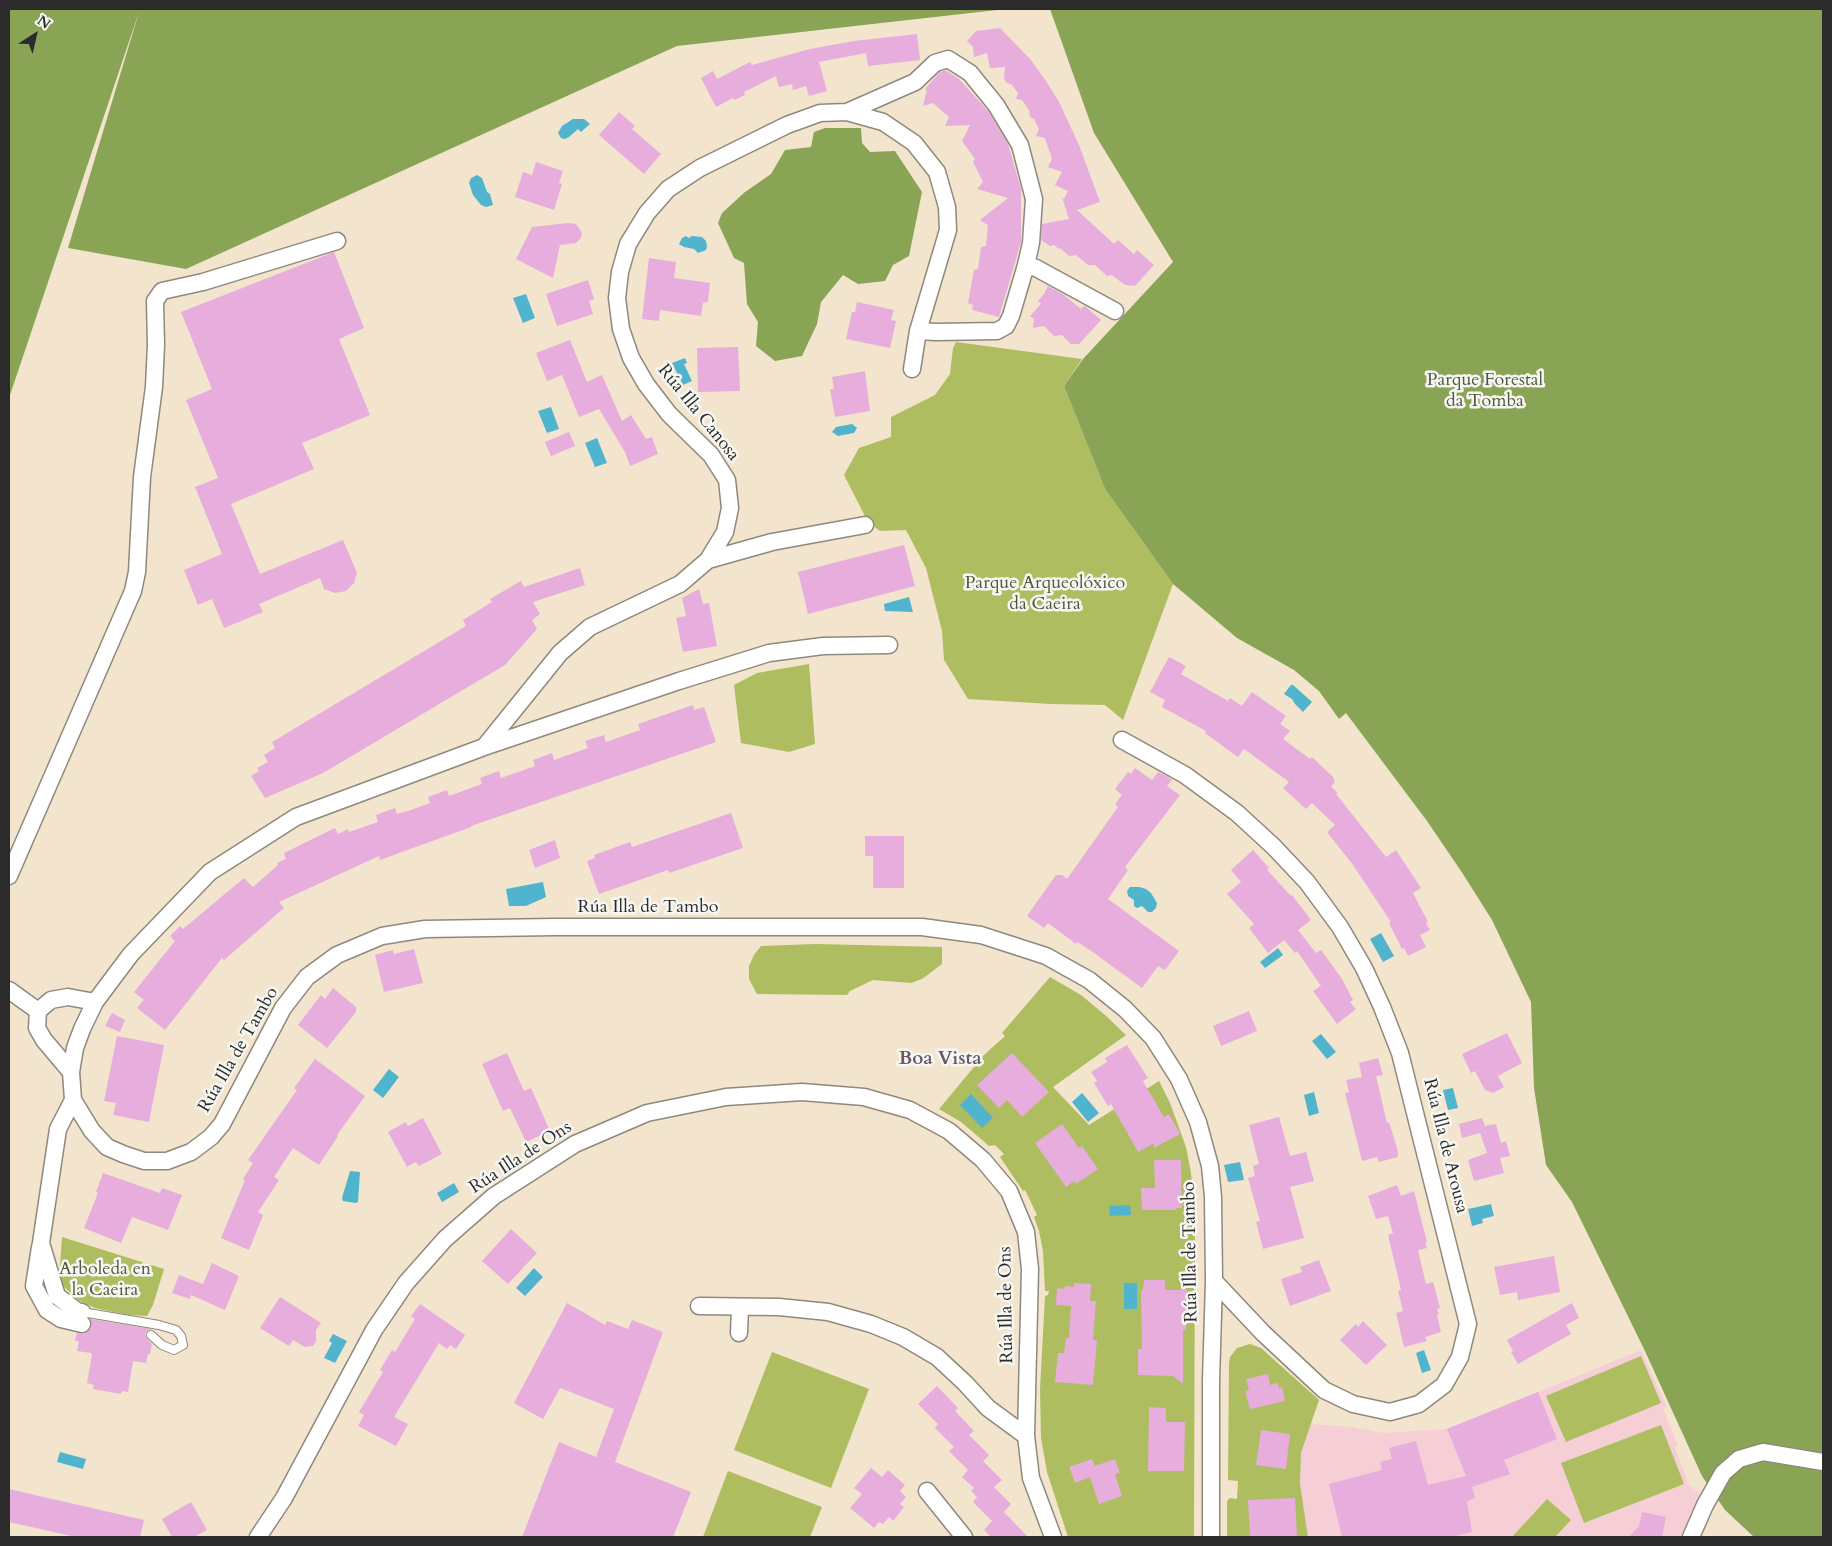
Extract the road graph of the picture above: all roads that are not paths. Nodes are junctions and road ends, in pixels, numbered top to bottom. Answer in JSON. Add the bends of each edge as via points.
{"nodes":[{"id":1,"x":847,"y":112,"type":"junction"},
{"id":2,"x":337,"y":240,"type":"dead end"},
{"id":3,"x":1026,"y":265,"type":"junction"},
{"id":4,"x":1115,"y":311,"type":"dead end"},
{"id":5,"x":918,"y":330,"type":"junction"},
{"id":6,"x":912,"y":369,"type":"dead end"},
{"id":7,"x":865,"y":525,"type":"dead end"},
{"id":8,"x":708,"y":560,"type":"junction"},
{"id":9,"x":889,"y":645,"type":"dead end"},
{"id":10,"x":1122,"y":740,"type":"dead end"},
{"id":11,"x":484,"y":747,"type":"junction"},
{"id":12,"x":9,"y":876,"type":"edge"},
{"id":13,"x":9,"y":990,"type":"edge"},
{"id":14,"x":95,"y":1002,"type":"junction"},
{"id":15,"x":38,"y":1011,"type":"junction"},
{"id":16,"x":71,"y":1072,"type":"junction"},
{"id":17,"x":73,"y":1100,"type":"junction"},
{"id":18,"x":1214,"y":1281,"type":"junction"},
{"id":19,"x":699,"y":1306,"type":"dead end"},
{"id":20,"x":740,"y":1306,"type":"junction"},
{"id":21,"x":82,"y":1318,"type":"joint"},
{"id":22,"x":739,"y":1333,"type":"dead end"},
{"id":23,"x":151,"y":1335,"type":"dead end"},
{"id":24,"x":1026,"y":1436,"type":"junction"},
{"id":25,"x":1823,"y":1462,"type":"edge"},
{"id":26,"x":927,"y":1491,"type":"dead end"},
{"id":27,"x":258,"y":1537,"type":"edge"},
{"id":28,"x":964,"y":1537,"type":"edge"},
{"id":29,"x":1053,"y":1537,"type":"edge"},
{"id":30,"x":1212,"y":1537,"type":"edge"},
{"id":31,"x":1691,"y":1537,"type":"edge"}],
"edges":[{"from":1,"to":3,"type":"street","via":[[915,82],[935,63],[948,60],[970,73],[996,105],[1020,145],[1034,199]]},
{"from":1,"to":5,"type":"street","name":"Rúa Illa Canosa","via":[[883,122],[914,143],[937,172],[947,207],[948,230]]},
{"from":1,"to":8,"type":"street","name":"Rúa Illa Canosa","via":[[820,113],[787,125],[700,168],[668,189],[647,213],[628,244],[617,298],[621,329],[631,358],[668,414],[711,455],[727,480],[730,508],[725,532]]},
{"from":2,"to":12,"type":"street","via":[[203,282],[162,291],[155,301],[154,387],[142,477],[133,591]]},
{"from":3,"to":4,"type":"street"},
{"from":3,"to":5,"type":"street","via":[[1006,326],[997,331]]},
{"from":5,"to":6,"type":"street","name":"Rúa Illa Canosa"},
{"from":7,"to":8,"type":"street","via":[[772,542]]},
{"from":8,"to":11,"type":"street","name":"Rúa Illa Canosa","via":[[680,584],[590,627],[560,654]]},
{"from":9,"to":11,"type":"street","name":"Rúa Illa de Tambo","via":[[823,646],[769,653]]},
{"from":10,"to":18,"type":"street","name":"Rúa Illa de Arousa","via":[[1185,775],[1237,812],[1307,882],[1350,943],[1372,984],[1400,1053],[1468,1324],[1460,1357],[1444,1385],[1419,1404],[1390,1412],[1353,1404],[1324,1390]]},
{"from":11,"to":14,"type":"street","name":"Rúa Illa de Tambo","via":[[296,817],[210,872],[136,948]]},
{"from":13,"to":15,"type":"street"},
{"from":14,"to":15,"type":"street","via":[[68,997],[51,1000]]},
{"from":14,"to":16,"type":"street","name":"Rúa Illa de Tambo","via":[[75,1048]]},
{"from":15,"to":16,"type":"street","via":[[38,1028],[44,1040]]},
{"from":16,"to":17,"type":"street","name":"Rúa Illa de Tambo"},
{"from":17,"to":18,"type":"street","name":"Rúa Illa de Tambo","via":[[92,1131],[107,1147],[144,1161],[167,1161],[191,1152],[222,1124],[283,1008],[307,977],[337,955],[382,936],[425,930],[554,927],[922,927],[981,935],[1046,956],[1090,980],[1153,1038],[1179,1079],[1210,1166]]},
{"from":17,"to":21,"type":"street","via":[[58,1129],[34,1286],[47,1310],[61,1319]]},
{"from":18,"to":30,"type":"street","name":"Rúa Illa de Tambo"},
{"from":19,"to":20,"type":"street"},
{"from":20,"to":22,"type":"street"},
{"from":20,"to":24,"type":"street","via":[[828,1312],[903,1337],[937,1357],[988,1408]]},
{"from":21,"to":23,"type":"lane","via":[[159,1325],[176,1330],[183,1345],[174,1350]]},
{"from":24,"to":27,"type":"street","name":"Rúa Illa de Ons","via":[[1030,1269],[1026,1232],[1009,1191],[983,1160],[949,1131],[910,1110],[864,1097],[802,1092],[726,1097],[647,1113],[575,1144],[494,1196],[444,1240],[406,1284],[374,1330],[284,1498]]},
{"from":24,"to":29,"type":"street","name":"Rúa Illa de Ons","via":[[1031,1478]]},
{"from":25,"to":31,"type":"street","via":[[1763,1452],[1740,1459],[1723,1473]]},
{"from":26,"to":28,"type":"street"}]}
